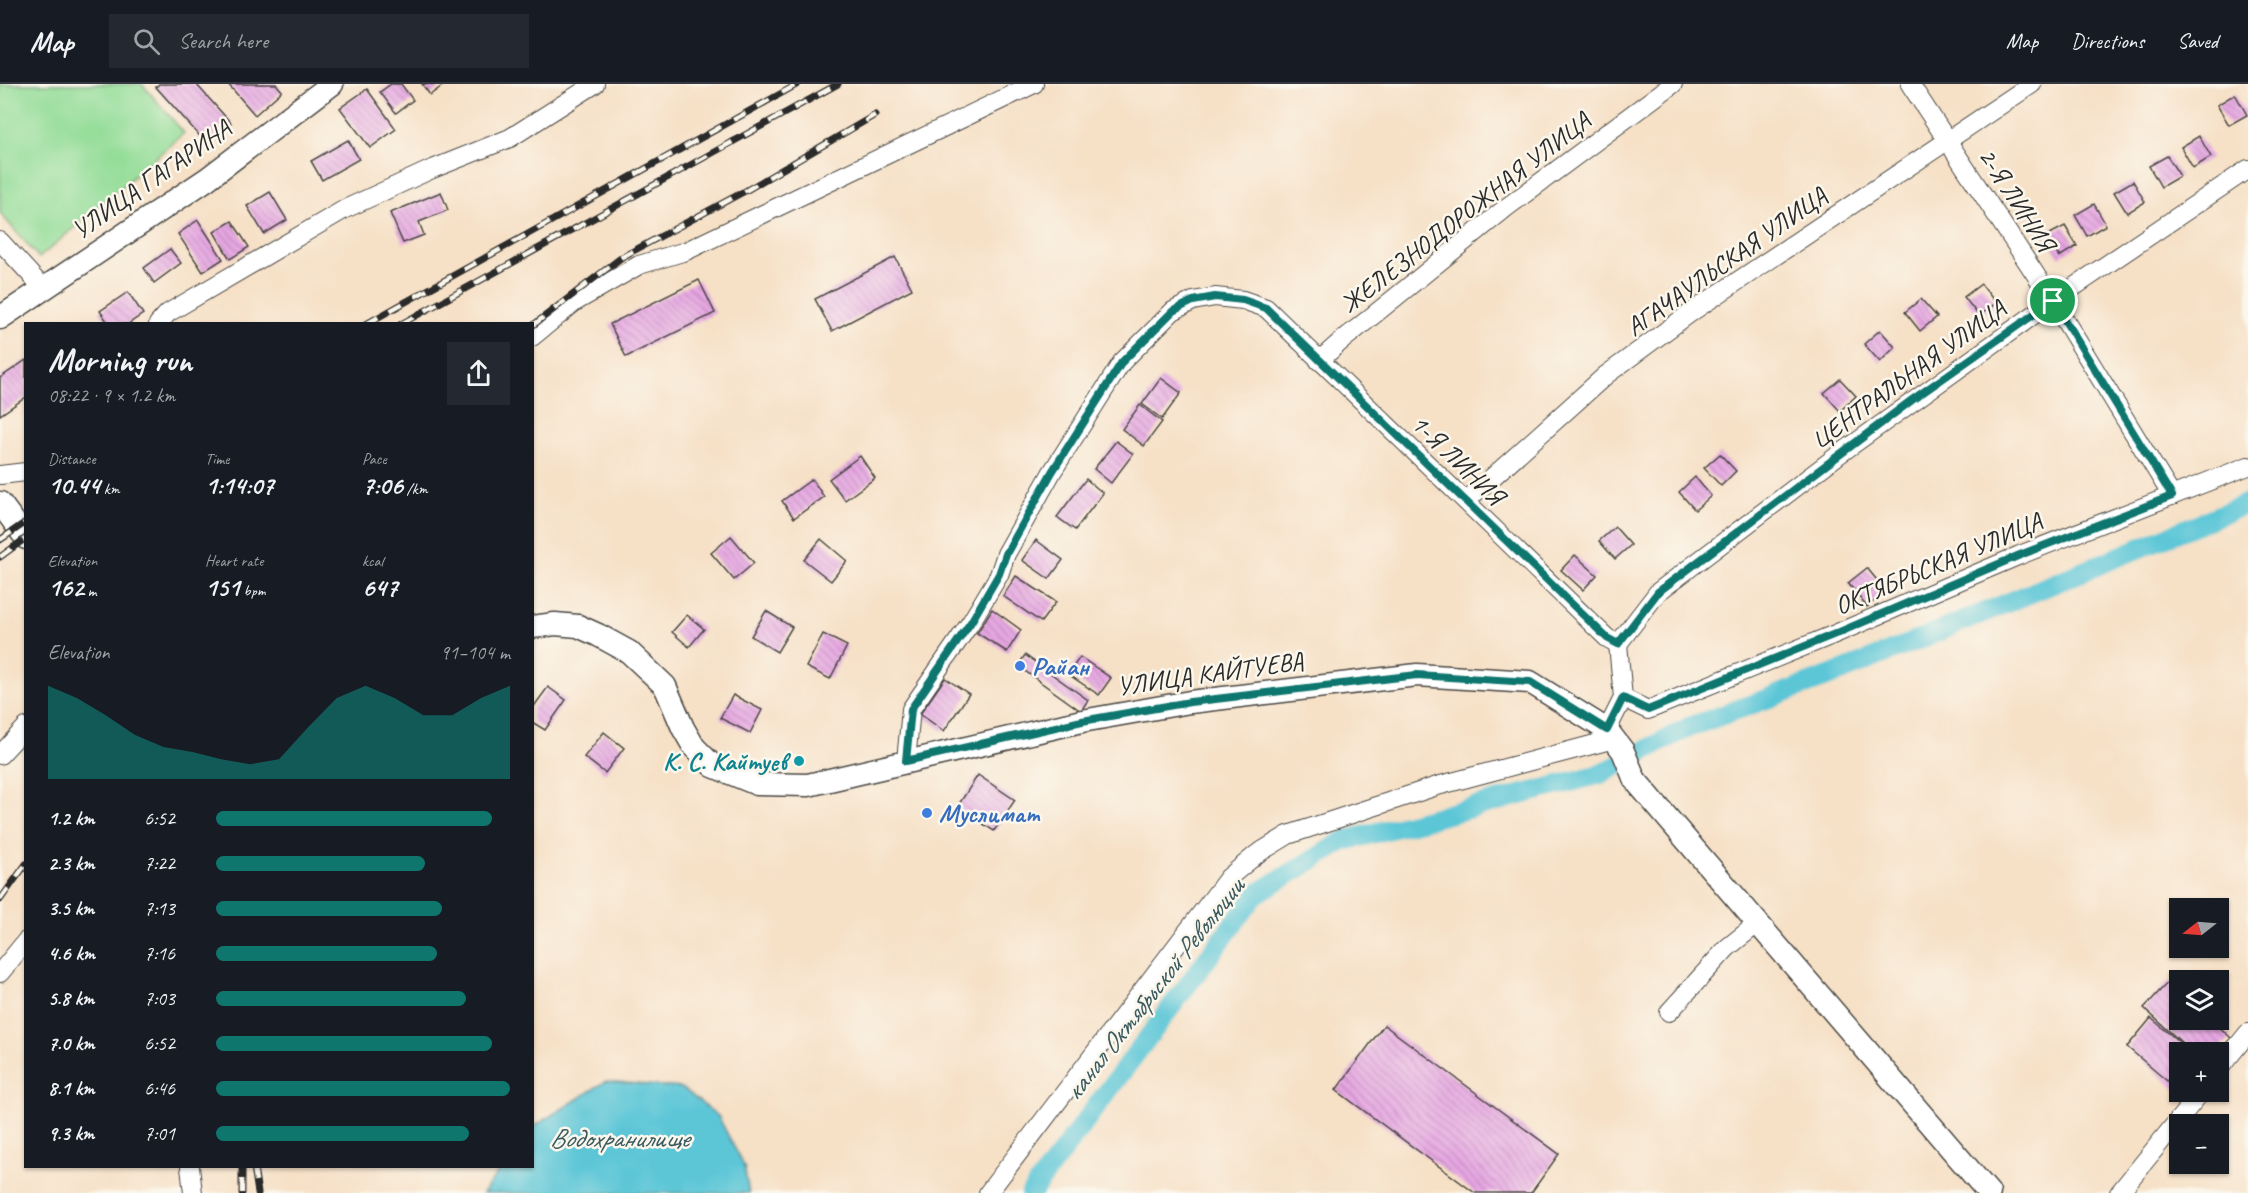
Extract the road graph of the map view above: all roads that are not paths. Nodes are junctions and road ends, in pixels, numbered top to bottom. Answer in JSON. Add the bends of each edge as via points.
{"nodes":[{"id":1,"x":332,"y":84,"type":"edge"},
{"id":2,"x":595,"y":84,"type":"edge"},
{"id":3,"x":1034,"y":84,"type":"edge"},
{"id":4,"x":1673,"y":84,"type":"edge"},
{"id":5,"x":1910,"y":84,"type":"edge"},
{"id":6,"x":2032,"y":84,"type":"edge"},
{"id":7,"x":1948,"y":140,"type":"junction"},
{"id":8,"x":2248,"y":169,"type":"edge"},
{"id":9,"x":0,"y":241,"type":"edge"},
{"id":10,"x":43,"y":288,"type":"junction"},
{"id":11,"x":2053,"y":301,"type":"junction"},
{"id":12,"x":0,"y":318,"type":"edge"},
{"id":13,"x":160,"y":322,"type":"edge"},
{"id":14,"x":534,"y":335,"type":"edge"},
{"id":15,"x":1319,"y":361,"type":"junction"},
{"id":16,"x":2248,"y":465,"type":"edge"},
{"id":17,"x":24,"y":472,"type":"edge"},
{"id":18,"x":0,"y":476,"type":"edge"},
{"id":19,"x":2172,"y":496,"type":"junction"},
{"id":20,"x":1466,"y":501,"type":"junction"},
{"id":21,"x":0,"y":503,"type":"edge"},
{"id":22,"x":24,"y":535,"type":"edge"},
{"id":23,"x":534,"y":627,"type":"edge"},
{"id":24,"x":1618,"y":644,"type":"junction"},
{"id":25,"x":1623,"y":698,"type":"junction"},
{"id":26,"x":24,"y":729,"type":"edge"},
{"id":27,"x":1615,"y":740,"type":"junction"},
{"id":28,"x":0,"y":755,"type":"edge"},
{"id":29,"x":906,"y":761,"type":"junction"},
{"id":30,"x":1758,"y":923,"type":"junction"},
{"id":31,"x":24,"y":944,"type":"edge"},
{"id":32,"x":0,"y":974,"type":"edge"},
{"id":33,"x":1669,"y":1012,"type":"dead end"},
{"id":34,"x":2248,"y":1033,"type":"edge"},
{"id":35,"x":2229,"y":1056,"type":"edge"},
{"id":36,"x":2192,"y":1102,"type":"edge"},
{"id":37,"x":190,"y":1168,"type":"edge"},
{"id":38,"x":193,"y":1193,"type":"edge"},
{"id":39,"x":988,"y":1193,"type":"edge"},
{"id":40,"x":1989,"y":1193,"type":"edge"},
{"id":41,"x":2119,"y":1193,"type":"edge"}],
"edges":[{"from":1,"to":10,"type":"main road","name":"УЛИЦА ГАГАРИНА","via":[[207,178]]},
{"from":2,"to":13,"type":"street","via":[[510,138],[345,209],[168,313]]},
{"from":3,"to":14,"type":"street","via":[[686,251],[639,265],[575,302]]},
{"from":4,"to":15,"type":"street","name":"ЖЕЛЕЗНОДОРОЖНАЯ УЛИЦА","via":[[1508,207]]},
{"from":5,"to":7,"type":"street","name":"2-Я ЛИНИЯ"},
{"from":6,"to":7,"type":"street","name":"АГАЧАУЛЬСКАЯ УЛИЦА"},
{"from":7,"to":11,"type":"street","name":"2-Я ЛИНИЯ"},
{"from":7,"to":20,"type":"street","name":"АГАЧАУЛЬСКАЯ УЛИЦА","via":[[1693,311],[1606,375]]},
{"from":8,"to":11,"type":"street","name":"ЦЕНТРАЛЬНАЯ УЛИЦА"},
{"from":9,"to":10,"type":"street"},
{"from":10,"to":12,"type":"main road","name":"УЛИЦА ГАГАРИНА"},
{"from":11,"to":19,"type":"street","name":"2-Я ЛИНИЯ"},
{"from":11,"to":24,"type":"street","name":"ЦЕНТРАЛЬНАЯ УЛИЦА","via":[[1893,414],[1658,592]]},
{"from":15,"to":20,"type":"street","name":"1-Я ЛИНИЯ"},
{"from":15,"to":29,"type":"street","name":"1-Я ЛИНИЯ","via":[[1266,308],[1243,300],[1215,297],[1193,301],[1173,311],[1122,362],[1052,472],[971,622],[911,709]]},
{"from":16,"to":19,"type":"street","name":"ОКТЯБРЬСКАЯ УЛИЦА"},
{"from":17,"to":18,"type":"street"},
{"from":19,"to":25,"type":"street","name":"ОКТЯБРЬСКАЯ УЛИЦА","via":[[1648,710]]},
{"from":20,"to":24,"type":"street","name":"1-Я ЛИНИЯ","via":[[1607,638]]},
{"from":21,"to":22,"type":"main road"},
{"from":23,"to":29,"type":"main road","name":"УЛИЦА КАЙТУЕВА","via":[[578,626],[629,652],[665,686],[694,747],[713,766],[757,784],[808,785]]},
{"from":24,"to":25,"type":"street"},
{"from":25,"to":27,"type":"street"},
{"from":26,"to":28,"type":"street"},
{"from":27,"to":29,"type":"main road","name":"УЛИЦА КАЙТУЕВА","via":[[1530,682],[1417,675],[1190,702],[1082,721]]},
{"from":27,"to":30,"type":"main road","via":[[1635,780]]},
{"from":27,"to":39,"type":"street","via":[[1437,786],[1288,835],[1257,854],[1228,879]]},
{"from":30,"to":33,"type":"street","via":[[1726,948]]},
{"from":30,"to":40,"type":"main road"},
{"from":31,"to":32,"type":"street"},
{"from":34,"to":35,"type":"street"},
{"from":36,"to":41,"type":"street"},
{"from":37,"to":38,"type":"street"}]}
